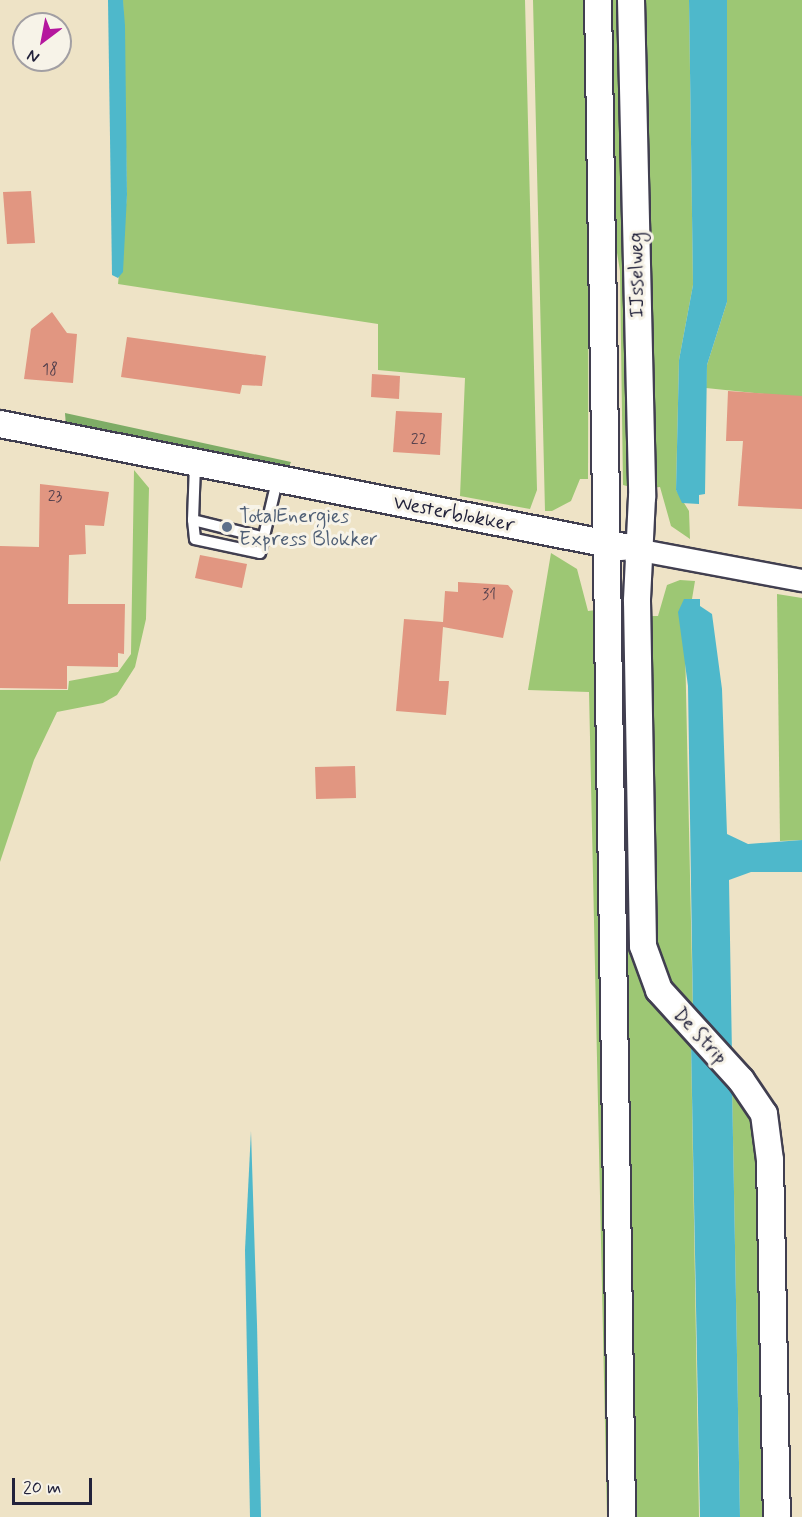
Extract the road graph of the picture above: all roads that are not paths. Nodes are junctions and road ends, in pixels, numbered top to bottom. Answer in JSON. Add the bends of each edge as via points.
{"nodes":[{"id":1,"x":598,"y":0,"type":"edge"},
{"id":2,"x":631,"y":0,"type":"edge"},
{"id":3,"x":0,"y":424,"type":"edge"},
{"id":4,"x":195,"y":465,"type":"junction"},
{"id":5,"x":277,"y":481,"type":"junction"},
{"id":6,"x":193,"y":520,"type":"junction"},
{"id":7,"x":265,"y":538,"type":"junction"},
{"id":8,"x":608,"y":544,"type":"junction"},
{"id":9,"x":640,"y":550,"type":"junction"},
{"id":10,"x":802,"y":580,"type":"edge"},
{"id":11,"x":622,"y":1517,"type":"edge"},
{"id":12,"x":777,"y":1517,"type":"edge"}],
"edges":[{"from":1,"to":8,"type":"street","name":"IJsselweg"},
{"from":2,"to":9,"type":"street","name":"IJsselweg"},
{"from":3,"to":4,"type":"street","name":"Westerblokker"},
{"from":4,"to":5,"type":"street","name":"Westerblokker"},
{"from":4,"to":6,"type":"lane"},
{"from":5,"to":7,"type":"lane"},
{"from":5,"to":8,"type":"street","name":"Westerblokker"},
{"from":6,"to":7,"type":"lane"},
{"from":6,"to":7,"type":"lane","via":[[192,536],[200,542],[257,553],[264,550]]},
{"from":8,"to":9,"type":"street","name":"Westerblokker"},
{"from":8,"to":11,"type":"street"},
{"from":9,"to":10,"type":"street","name":"Westerblokker"},
{"from":9,"to":12,"type":"street","name":"De Strip","via":[[644,946],[659,990],[684,1024],[741,1080],[764,1114],[770,1160]]}]}
